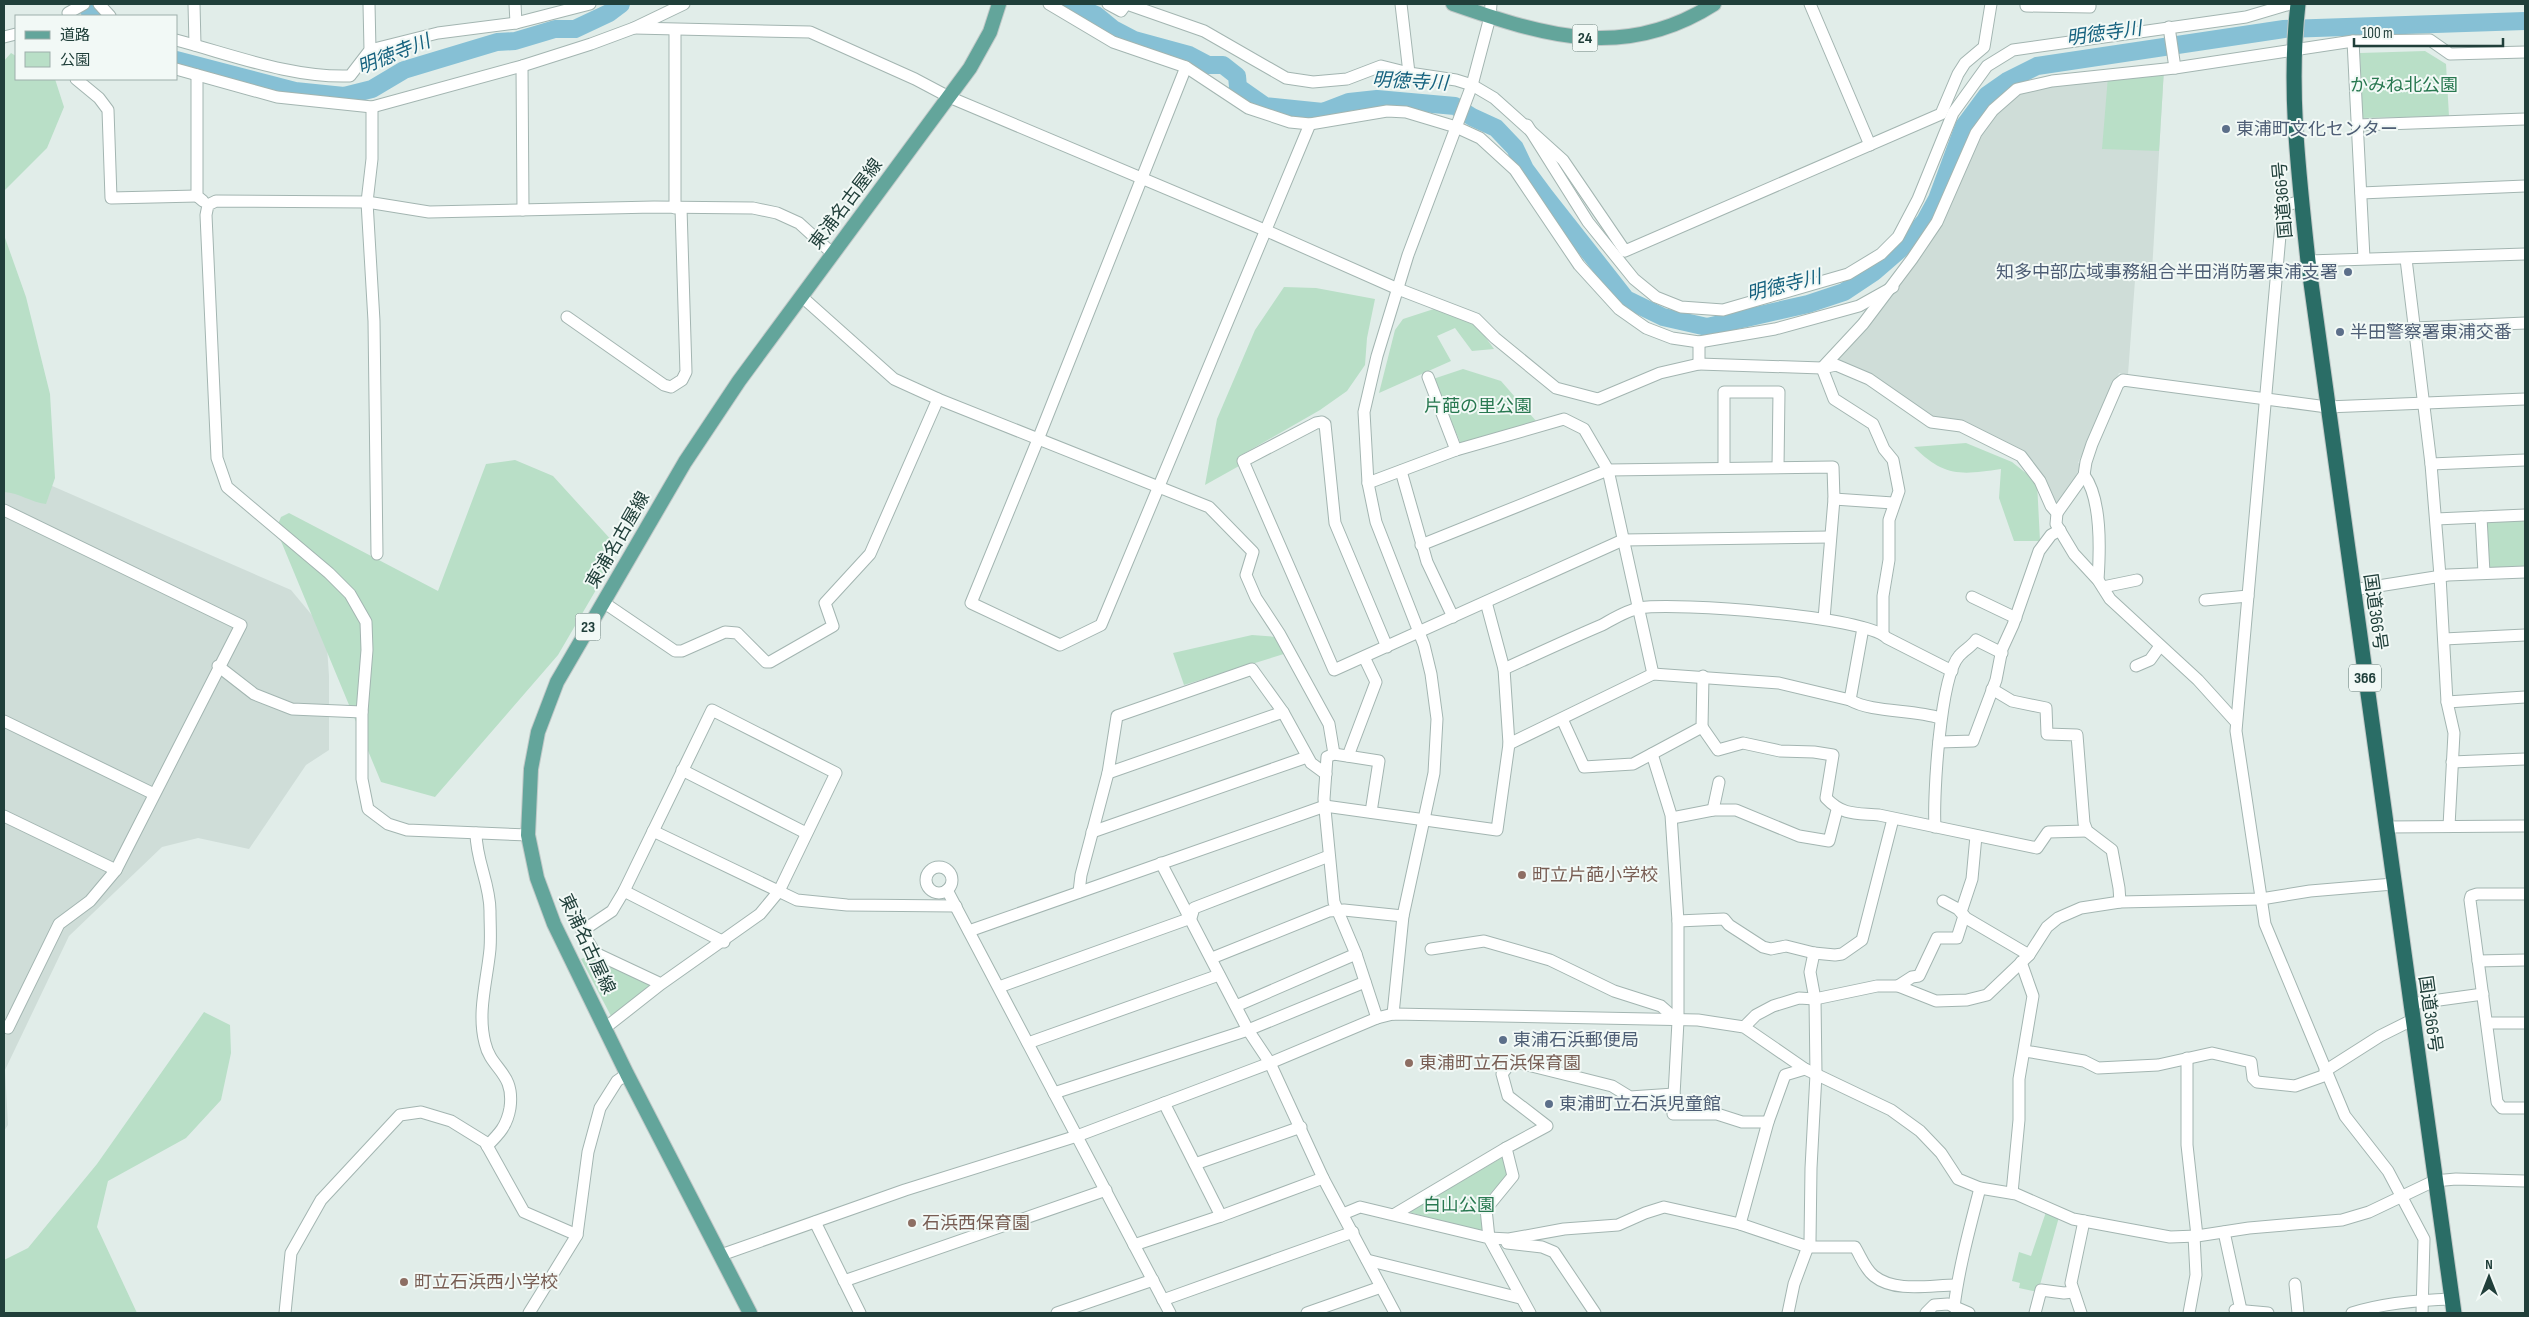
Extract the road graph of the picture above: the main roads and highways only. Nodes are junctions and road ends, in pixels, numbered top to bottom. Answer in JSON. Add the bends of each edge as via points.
{"nodes":[{"id":1,"x":999,"y":4,"type":"edge"},
{"id":2,"x":1453,"y":4,"type":"edge"},
{"id":3,"x":1714,"y":4,"type":"edge"},
{"id":4,"x":2295,"y":6,"type":"edge"},
{"id":5,"x":1490,"y":10,"type":"edge"},
{"id":6,"x":2453,"y":1306,"type":"edge"},
{"id":7,"x":750,"y":1313,"type":"edge"}],
"edges":[{"from":1,"to":7,"type":"main road","name":"東浦名古屋線","number":"23","via":[[980,51],[949,97],[739,380],[685,462],[557,682],[538,732],[531,769],[528,835],[537,878],[554,924],[627,1074]]},
{"from":2,"to":5,"type":"main road","number":"24"},
{"from":3,"to":5,"type":"main road","number":"24","via":[[1660,30],[1626,38],[1568,37]]},
{"from":4,"to":6,"type":"highway","name":"国道366号","number":"366","via":[[2295,91],[2308,261]]}]}
